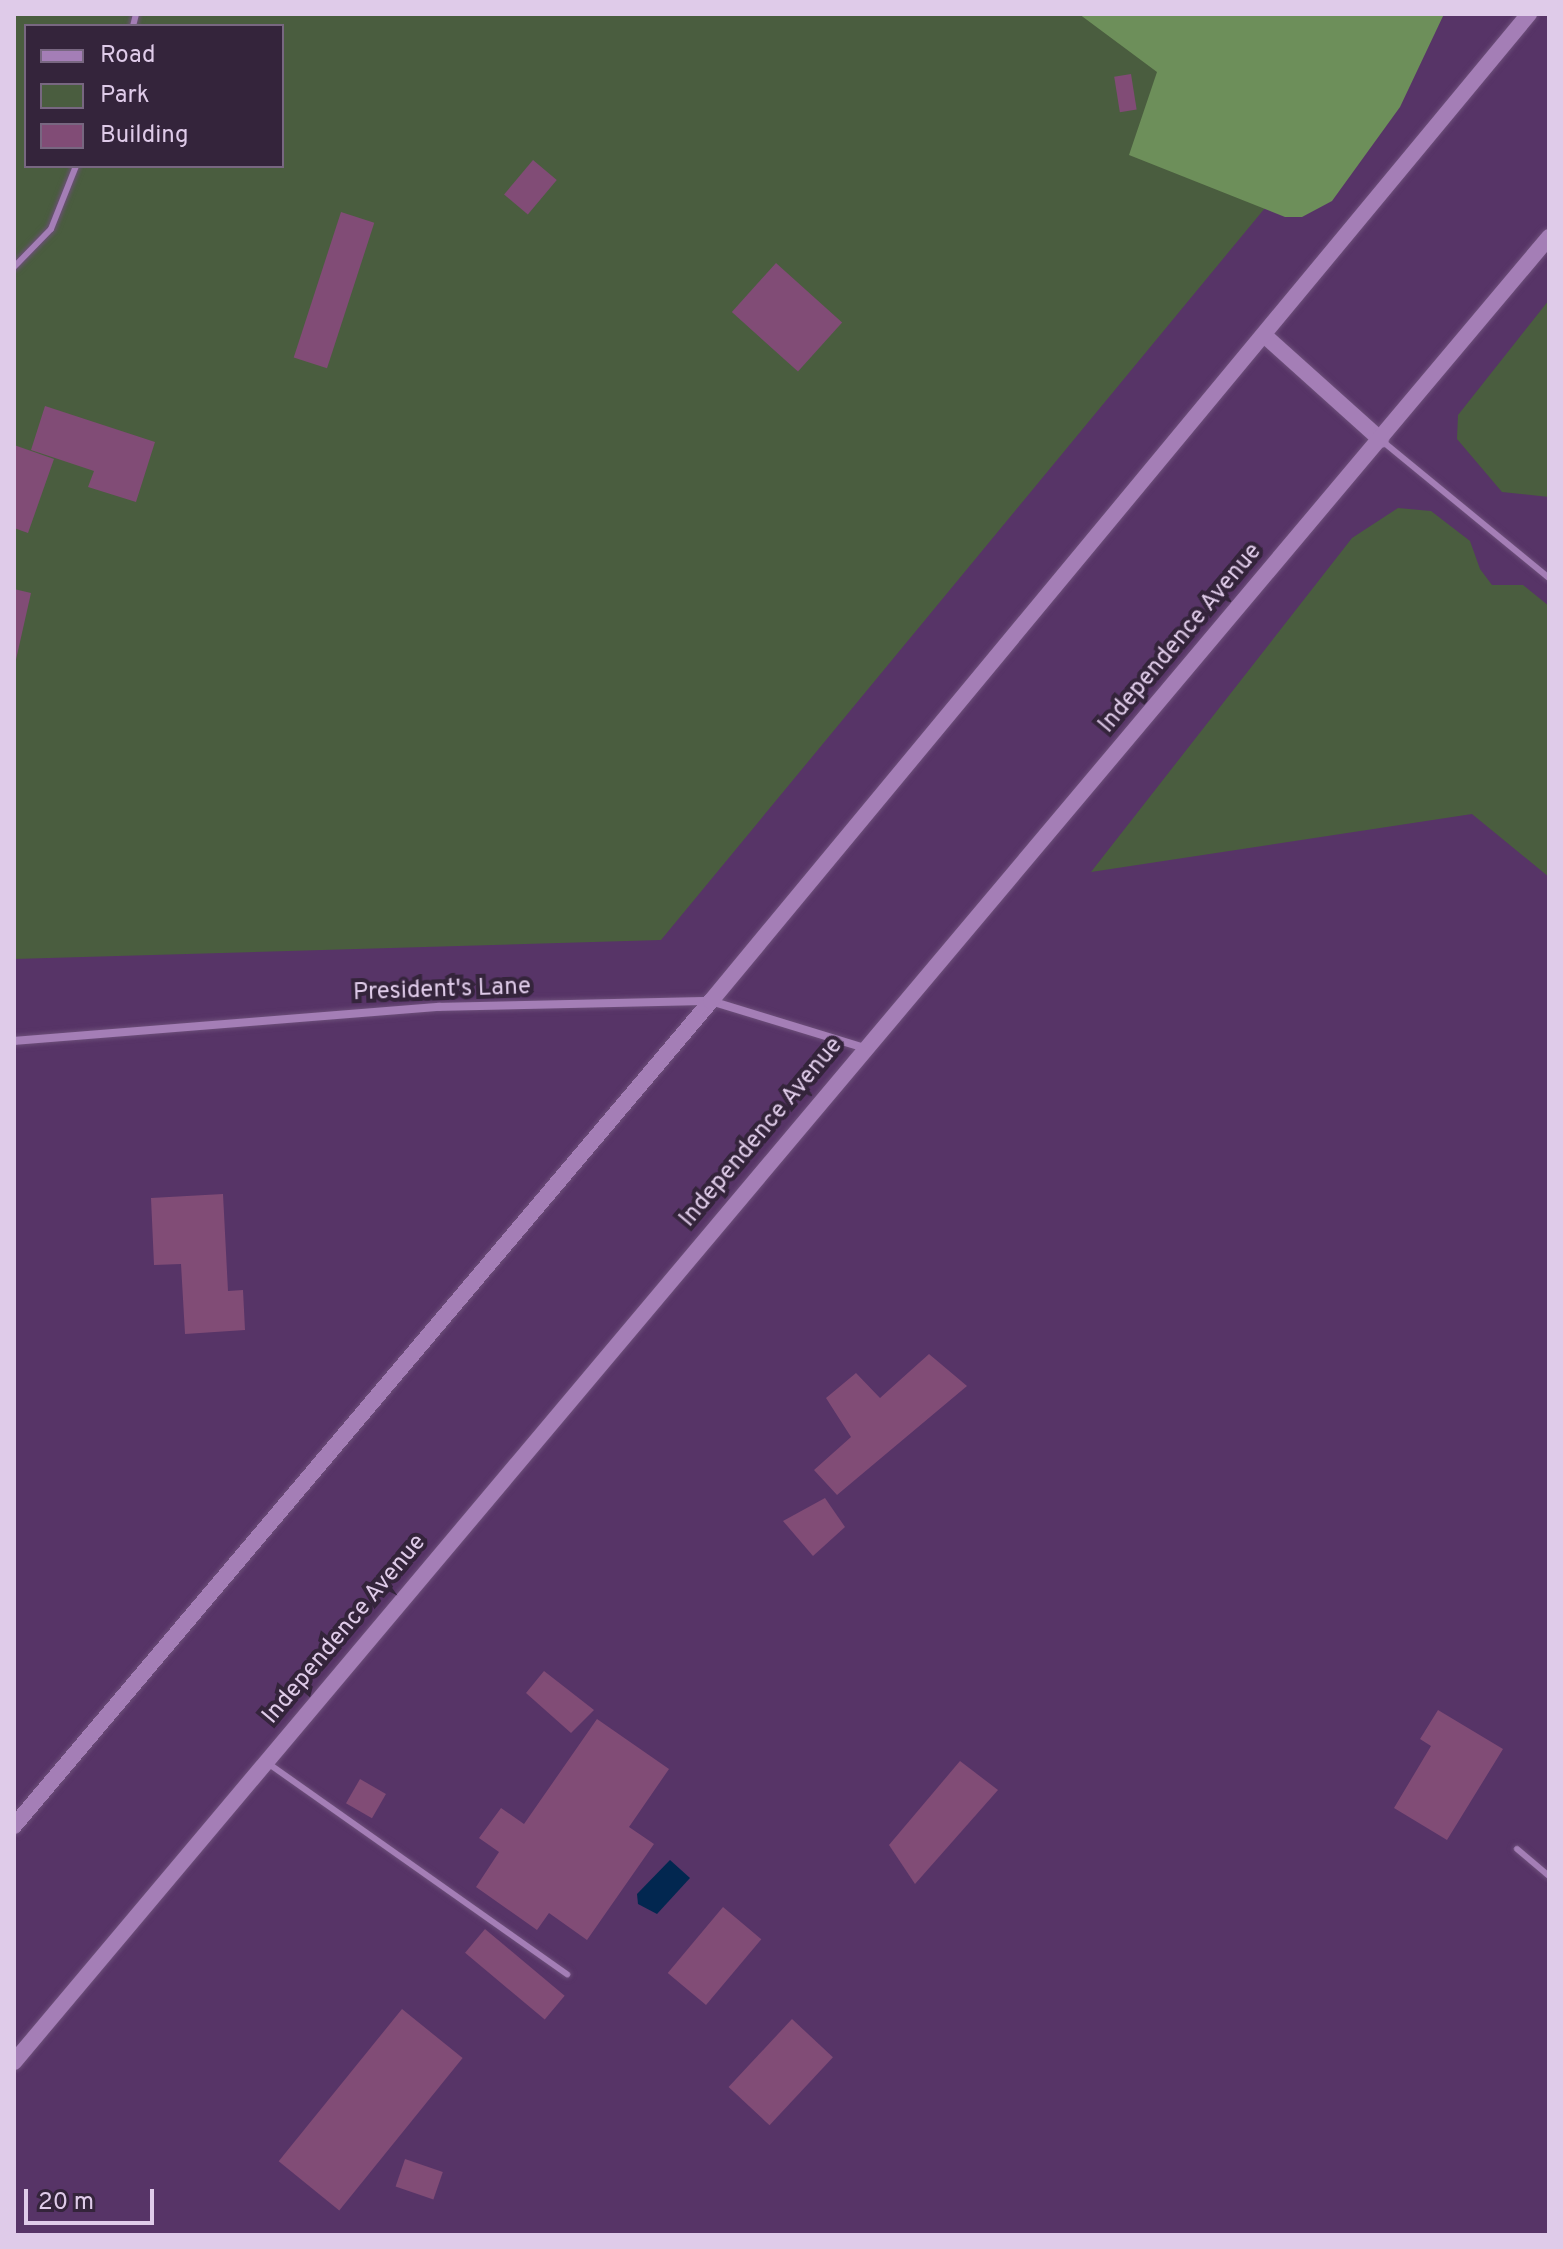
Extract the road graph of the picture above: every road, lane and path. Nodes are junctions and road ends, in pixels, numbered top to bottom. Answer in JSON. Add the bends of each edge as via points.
{"nodes":[{"id":1,"x":1529,"y":14,"type":"edge"},
{"id":2,"x":75,"y":168,"type":"edge"},
{"id":3,"x":1549,"y":237,"type":"edge"},
{"id":4,"x":14,"y":267,"type":"edge"},
{"id":5,"x":1264,"y":335,"type":"junction"},
{"id":6,"x":1381,"y":440,"type":"junction"},
{"id":7,"x":1549,"y":578,"type":"edge"},
{"id":8,"x":711,"y":1001,"type":"junction"},
{"id":9,"x":14,"y":1041,"type":"edge"},
{"id":10,"x":865,"y":1048,"type":"junction"},
{"id":11,"x":266,"y":1762,"type":"junction"},
{"id":12,"x":14,"y":1826,"type":"edge"},
{"id":13,"x":1517,"y":1849,"type":"dead end"},
{"id":14,"x":1549,"y":1876,"type":"edge"},
{"id":15,"x":567,"y":1974,"type":"dead end"},
{"id":16,"x":14,"y":2062,"type":"edge"}],
"edges":[{"from":1,"to":5,"type":"main road"},
{"from":2,"to":4,"type":"lane","via":[[51,229]]},
{"from":3,"to":6,"type":"main road","name":"Independence Avenue"},
{"from":5,"to":6,"type":"main road"},
{"from":5,"to":8,"type":"main road"},
{"from":6,"to":7,"type":"lane"},
{"from":6,"to":10,"type":"main road","name":"Independence Avenue"},
{"from":8,"to":9,"type":"street","name":"President's Lane","via":[[439,1007]]},
{"from":8,"to":10,"type":"street","name":"President's Lane"},
{"from":8,"to":12,"type":"main road"},
{"from":10,"to":11,"type":"main road","name":"Independence Avenue"},
{"from":11,"to":15,"type":"lane"},
{"from":11,"to":16,"type":"main road","name":"Independence Avenue"},
{"from":13,"to":14,"type":"lane"}]}
